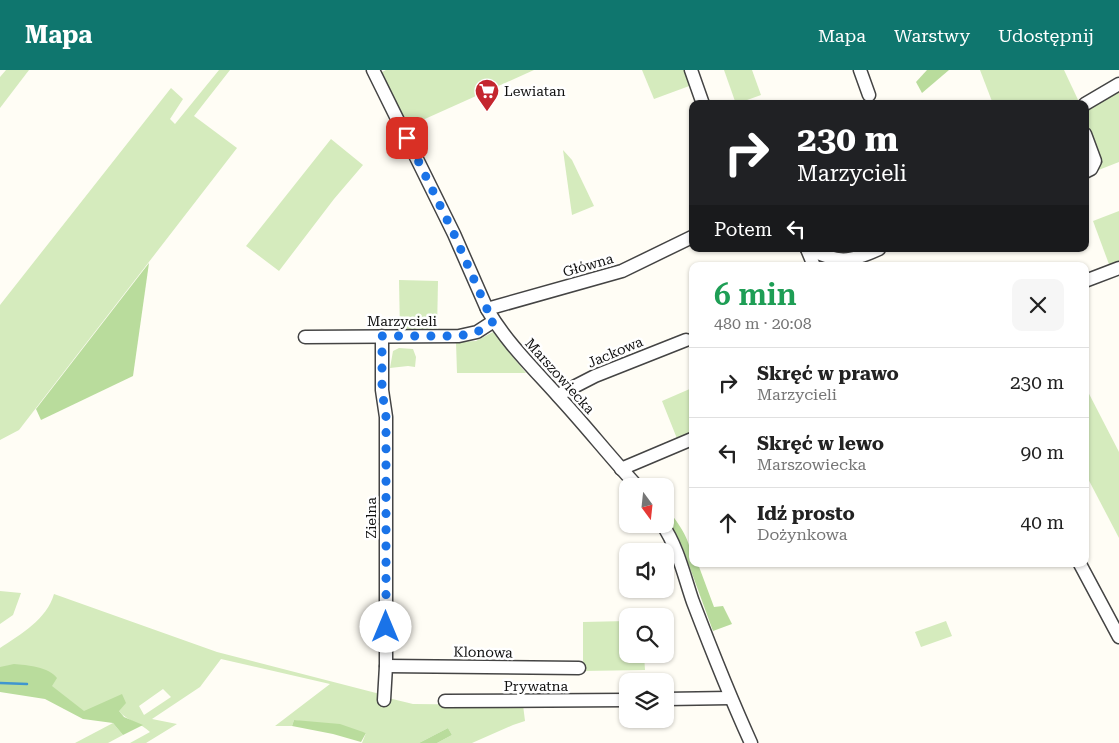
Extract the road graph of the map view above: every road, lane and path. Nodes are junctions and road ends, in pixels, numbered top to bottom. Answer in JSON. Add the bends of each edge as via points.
{"nodes":[{"id":1,"x":373,"y":70,"type":"edge"},
{"id":2,"x":690,"y":70,"type":"edge"},
{"id":3,"x":860,"y":70,"type":"edge"},
{"id":4,"x":1119,"y":84,"type":"edge"},
{"id":5,"x":869,"y":95,"type":"dead end"},
{"id":6,"x":701,"y":100,"type":"edge"},
{"id":7,"x":1089,"y":102,"type":"edge"},
{"id":8,"x":1089,"y":145,"type":"edge"},
{"id":9,"x":1089,"y":170,"type":"edge"},
{"id":10,"x":689,"y":238,"type":"edge"},
{"id":11,"x":815,"y":252,"type":"edge"},
{"id":12,"x":872,"y":252,"type":"edge"},
{"id":13,"x":1119,"y":268,"type":"edge"},
{"id":14,"x":1089,"y":279,"type":"edge"},
{"id":15,"x":487,"y":309,"type":"junction"},
{"id":16,"x":494,"y":321,"type":"junction"},
{"id":17,"x":382,"y":336,"type":"junction"},
{"id":18,"x":305,"y":337,"type":"dead end"},
{"id":19,"x":686,"y":340,"type":"dead end"},
{"id":20,"x":558,"y":395,"type":"junction"},
{"id":21,"x":689,"y":440,"type":"edge"},
{"id":22,"x":620,"y":469,"type":"junction"},
{"id":23,"x":629,"y":478,"type":"edge"},
{"id":24,"x":667,"y":533,"type":"edge"},
{"id":25,"x":1082,"y":567,"type":"edge"},
{"id":26,"x":1119,"y":638,"type":"edge"},
{"id":27,"x":386,"y":666,"type":"junction"},
{"id":28,"x":579,"y":668,"type":"dead end"},
{"id":29,"x":730,"y":698,"type":"junction"},
{"id":30,"x":674,"y":699,"type":"edge"},
{"id":31,"x":384,"y":700,"type":"dead end"},
{"id":32,"x":619,"y":700,"type":"edge"},
{"id":33,"x":445,"y":701,"type":"dead end"},
{"id":34,"x":751,"y":743,"type":"edge"}],
"edges":[{"from":1,"to":15,"type":"street","name":"Marszowiecka","via":[[454,234]]},
{"from":2,"to":6,"type":"street"},
{"from":3,"to":5,"type":"street"},
{"from":4,"to":7,"type":"street"},
{"from":8,"to":9,"type":"street","via":[[1095,161]]},
{"from":10,"to":15,"type":"street","name":"Główna","via":[[622,271]]},
{"from":11,"to":12,"type":"street","via":[[843,260]]},
{"from":13,"to":14,"type":"street"},
{"from":15,"to":16,"type":"street","name":"Marszowiecka"},
{"from":16,"to":17,"type":"street","name":"Marzycieli","via":[[477,332],[459,336]]},
{"from":16,"to":20,"type":"street","name":"Marszowiecka"},
{"from":17,"to":18,"type":"street","name":"Marzycieli"},
{"from":17,"to":27,"type":"street","name":"Zielna","via":[[382,390],[386,417]]},
{"from":19,"to":20,"type":"street","name":"Jackowa","via":[[595,376]]},
{"from":20,"to":22,"type":"street","name":"Marszowiecka"},
{"from":21,"to":22,"type":"street"},
{"from":22,"to":23,"type":"street","name":"Marszowiecka"},
{"from":24,"to":29,"type":"street"},
{"from":25,"to":26,"type":"street"},
{"from":27,"to":28,"type":"street","name":"Klonowa"},
{"from":27,"to":31,"type":"street","name":"Zielna"},
{"from":29,"to":30,"type":"street"},
{"from":29,"to":34,"type":"street"},
{"from":32,"to":33,"type":"street","name":"Prywatna"}]}
